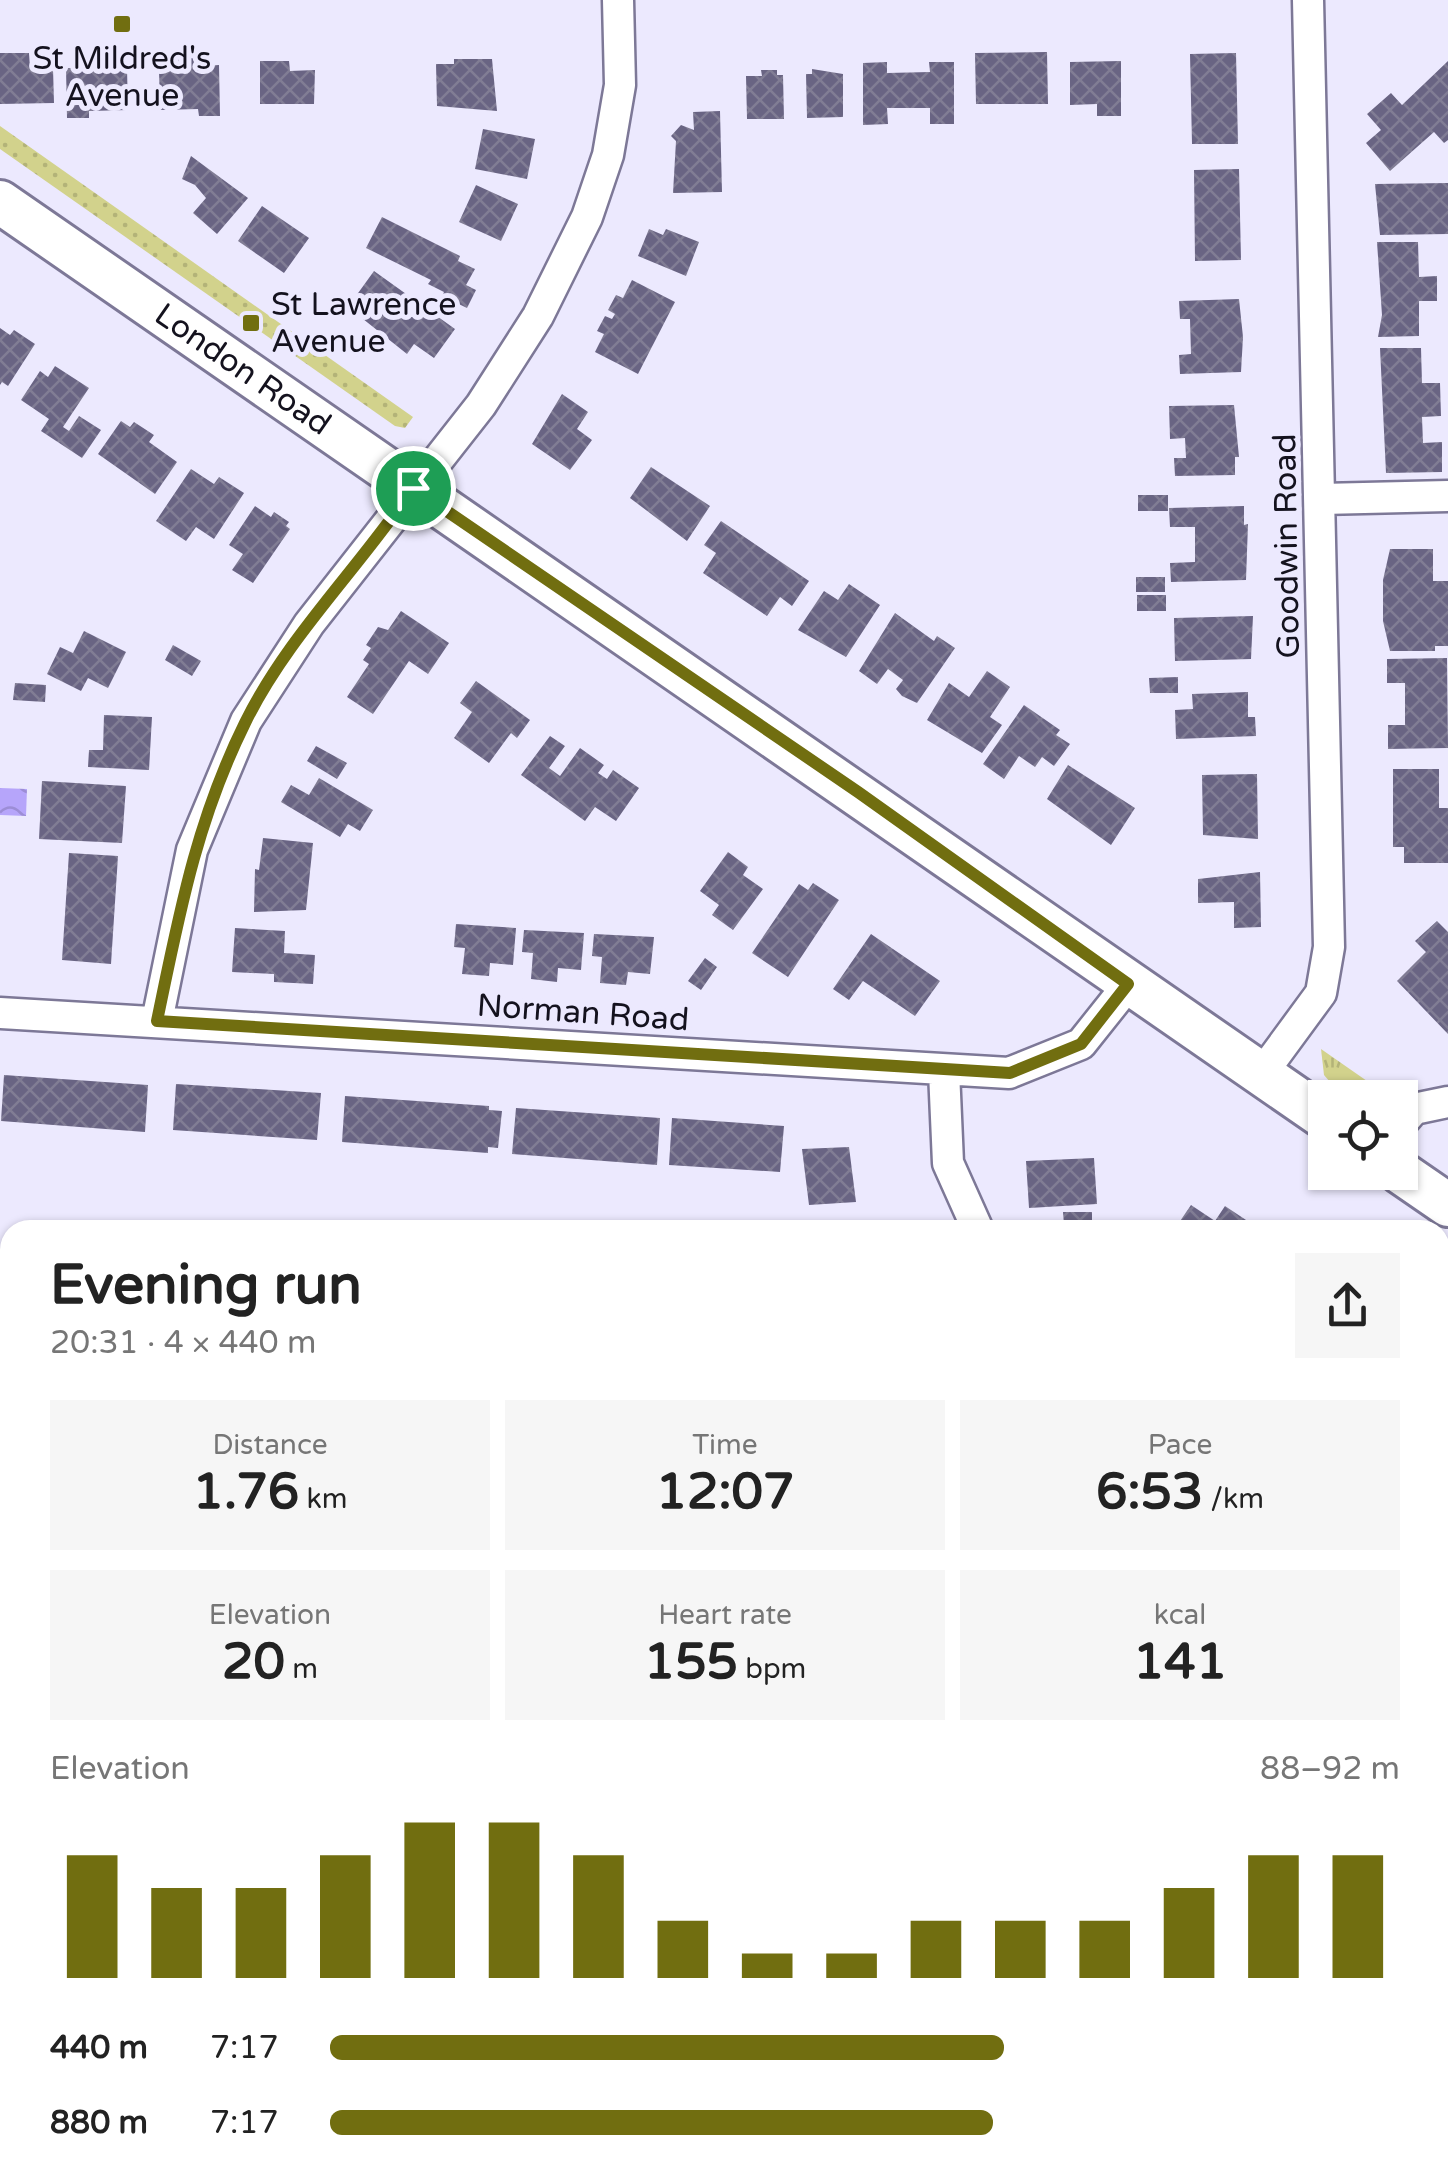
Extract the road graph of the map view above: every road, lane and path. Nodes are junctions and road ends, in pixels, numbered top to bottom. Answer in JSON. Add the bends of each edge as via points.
{"nodes":[{"id":1,"x":618,"y":0,"type":"edge"},
{"id":2,"x":1308,"y":0,"type":"edge"},
{"id":3,"x":0,"y":202,"type":"edge"},
{"id":4,"x":413,"y":488,"type":"junction"},
{"id":5,"x":1448,"y":496,"type":"edge"},
{"id":6,"x":1322,"y":499,"type":"junction"},
{"id":7,"x":1128,"y":984,"type":"junction"},
{"id":8,"x":0,"y":1013,"type":"edge"},
{"id":9,"x":157,"y":1021,"type":"junction"},
{"id":10,"x":944,"y":1071,"type":"junction"},
{"id":11,"x":1262,"y":1072,"type":"junction"},
{"id":12,"x":1448,"y":1102,"type":"edge"},
{"id":13,"x":1308,"y":1106,"type":"edge"},
{"id":14,"x":1418,"y":1108,"type":"edge"},
{"id":15,"x":1418,"y":1184,"type":"edge"},
{"id":16,"x":1448,"y":1204,"type":"edge"},
{"id":17,"x":973,"y":1220,"type":"edge"}],
"edges":[{"from":1,"to":4,"type":"street","via":[[620,85],[608,155],[587,217],[538,316]]},
{"from":2,"to":6,"type":"street","name":"Goodwin Road"},
{"from":3,"to":4,"type":"main road","name":"London Road"},
{"from":4,"to":7,"type":"main road","name":"London Road"},
{"from":4,"to":9,"type":"street","via":[[309,624],[246,721],[192,850]]},
{"from":5,"to":6,"type":"street"},
{"from":6,"to":11,"type":"street","name":"Goodwin Road","via":[[1329,947],[1321,992]]},
{"from":7,"to":10,"type":"street","name":"Norman Road","via":[[1081,1044],[1046,1061],[1010,1073]]},
{"from":7,"to":11,"type":"main road","name":"London Road"},
{"from":8,"to":9,"type":"street","name":"Norman Road"},
{"from":9,"to":10,"type":"street","name":"Norman Road"},
{"from":10,"to":17,"type":"street","via":[[948,1164]]},
{"from":11,"to":13,"type":"main road","name":"London Road"},
{"from":12,"to":14,"type":"street"},
{"from":15,"to":16,"type":"main road"}]}
